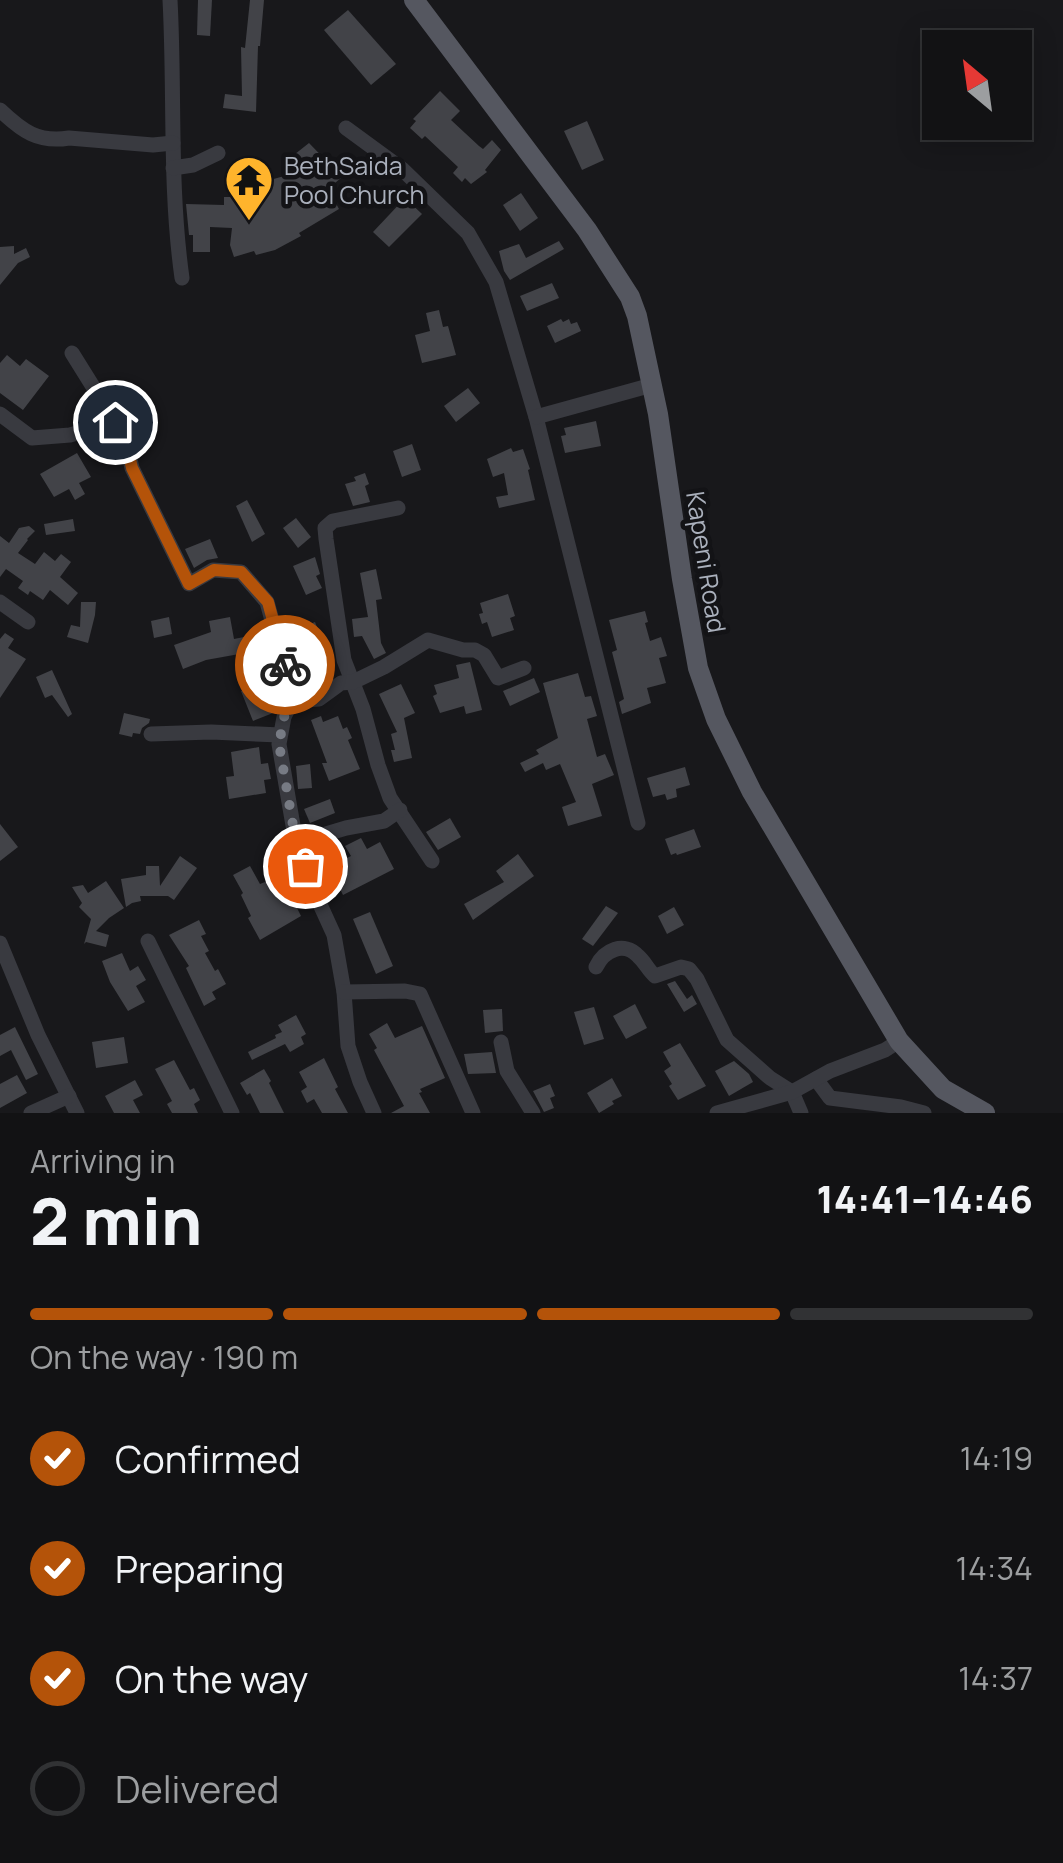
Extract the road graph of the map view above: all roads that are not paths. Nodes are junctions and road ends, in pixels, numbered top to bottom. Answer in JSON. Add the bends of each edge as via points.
{"nodes":[{"id":1,"x":170,"y":0,"type":"edge"},
{"id":2,"x":414,"y":0,"type":"edge"},
{"id":3,"x":0,"y":110,"type":"edge"},
{"id":4,"x":346,"y":128,"type":"dead end"},
{"id":5,"x":172,"y":143,"type":"junction"},
{"id":6,"x":218,"y":154,"type":"dead end"},
{"id":7,"x":173,"y":168,"type":"junction"},
{"id":8,"x":182,"y":278,"type":"dead end"},
{"id":9,"x":72,"y":353,"type":"dead end"},
{"id":10,"x":652,"y":385,"type":"junction"},
{"id":11,"x":0,"y":414,"type":"edge"},
{"id":12,"x":536,"y":418,"type":"junction"},
{"id":13,"x":115,"y":422,"type":"junction"},
{"id":14,"x":398,"y":508,"type":"dead end"},
{"id":15,"x":0,"y":602,"type":"edge"},
{"id":16,"x":28,"y":622,"type":"dead end"},
{"id":17,"x":524,"y":668,"type":"dead end"},
{"id":18,"x":353,"y":682,"type":"junction"},
{"id":19,"x":292,"y":701,"type":"junction"},
{"id":20,"x":150,"y":734,"type":"dead end"},
{"id":21,"x":280,"y":735,"type":"junction"},
{"id":22,"x":400,"y":810,"type":"junction"},
{"id":23,"x":638,"y":824,"type":"dead end"},
{"id":24,"x":296,"y":843,"type":"junction"},
{"id":25,"x":432,"y":861,"type":"dead end"},
{"id":26,"x":148,"y":941,"type":"dead end"},
{"id":27,"x":0,"y":943,"type":"edge"},
{"id":28,"x":596,"y":967,"type":"dead end"},
{"id":29,"x":344,"y":992,"type":"junction"},
{"id":30,"x":899,"y":1041,"type":"junction"},
{"id":31,"x":501,"y":1042,"type":"dead end"},
{"id":32,"x":816,"y":1079,"type":"junction"},
{"id":33,"x":792,"y":1092,"type":"junction"},
{"id":34,"x":69,"y":1096,"type":"junction"},
{"id":35,"x":902,"y":1110,"type":"edge"},
{"id":36,"x":31,"y":1113,"type":"edge"},
{"id":37,"x":76,"y":1113,"type":"edge"},
{"id":38,"x":232,"y":1113,"type":"edge"},
{"id":39,"x":374,"y":1113,"type":"edge"},
{"id":40,"x":473,"y":1113,"type":"edge"},
{"id":41,"x":532,"y":1113,"type":"edge"},
{"id":42,"x":717,"y":1113,"type":"edge"},
{"id":43,"x":801,"y":1113,"type":"edge"},
{"id":44,"x":924,"y":1113,"type":"edge"},
{"id":45,"x":985,"y":1113,"type":"edge"}],
"edges":[{"from":1,"to":5,"type":"street"},
{"from":2,"to":10,"type":"main road","name":"Kapeni Road","via":[[621,280],[637,316]]},
{"from":3,"to":5,"type":"street","via":[[30,135]]},
{"from":4,"to":12,"type":"street","via":[[402,169],[468,232],[505,306]]},
{"from":5,"to":7,"type":"street"},
{"from":6,"to":7,"type":"street"},
{"from":7,"to":8,"type":"street"},
{"from":9,"to":13,"type":"street"},
{"from":10,"to":12,"type":"street"},
{"from":10,"to":30,"type":"main road","name":"Kapeni Road","via":[[698,668],[716,719]]},
{"from":11,"to":13,"type":"street","via":[[32,438],[70,436]]},
{"from":12,"to":23,"type":"street"},
{"from":13,"to":19,"type":"street","via":[[189,584],[214,570],[241,572],[268,602]]},
{"from":14,"to":18,"type":"street","via":[[325,528],[339,633]]},
{"from":15,"to":16,"type":"street"},
{"from":17,"to":18,"type":"street","via":[[498,678],[475,650],[428,640]]},
{"from":18,"to":19,"type":"street","via":[[320,700]]},
{"from":18,"to":22,"type":"street","via":[[390,798]]},
{"from":19,"to":21,"type":"street"},
{"from":20,"to":21,"type":"street"},
{"from":21,"to":24,"type":"street"},
{"from":22,"to":24,"type":"street","via":[[384,821]]},
{"from":22,"to":25,"type":"street"},
{"from":24,"to":29,"type":"street","via":[[334,934]]},
{"from":26,"to":38,"type":"street"},
{"from":27,"to":34,"type":"street"},
{"from":28,"to":33,"type":"street","via":[[604,954],[628,949],[655,976],[689,969],[727,1040]]},
{"from":29,"to":39,"type":"street","via":[[348,1046]]},
{"from":29,"to":40,"type":"street","via":[[420,994]]},
{"from":30,"to":32,"type":"street"},
{"from":30,"to":45,"type":"main road","name":"Kapeni Road","via":[[942,1089]]},
{"from":31,"to":41,"type":"street","via":[[507,1070]]},
{"from":32,"to":33,"type":"street"},
{"from":32,"to":35,"type":"street","via":[[830,1098]]},
{"from":33,"to":42,"type":"street"},
{"from":33,"to":43,"type":"street"},
{"from":34,"to":36,"type":"street"},
{"from":34,"to":37,"type":"street"},
{"from":35,"to":44,"type":"street"}]}
